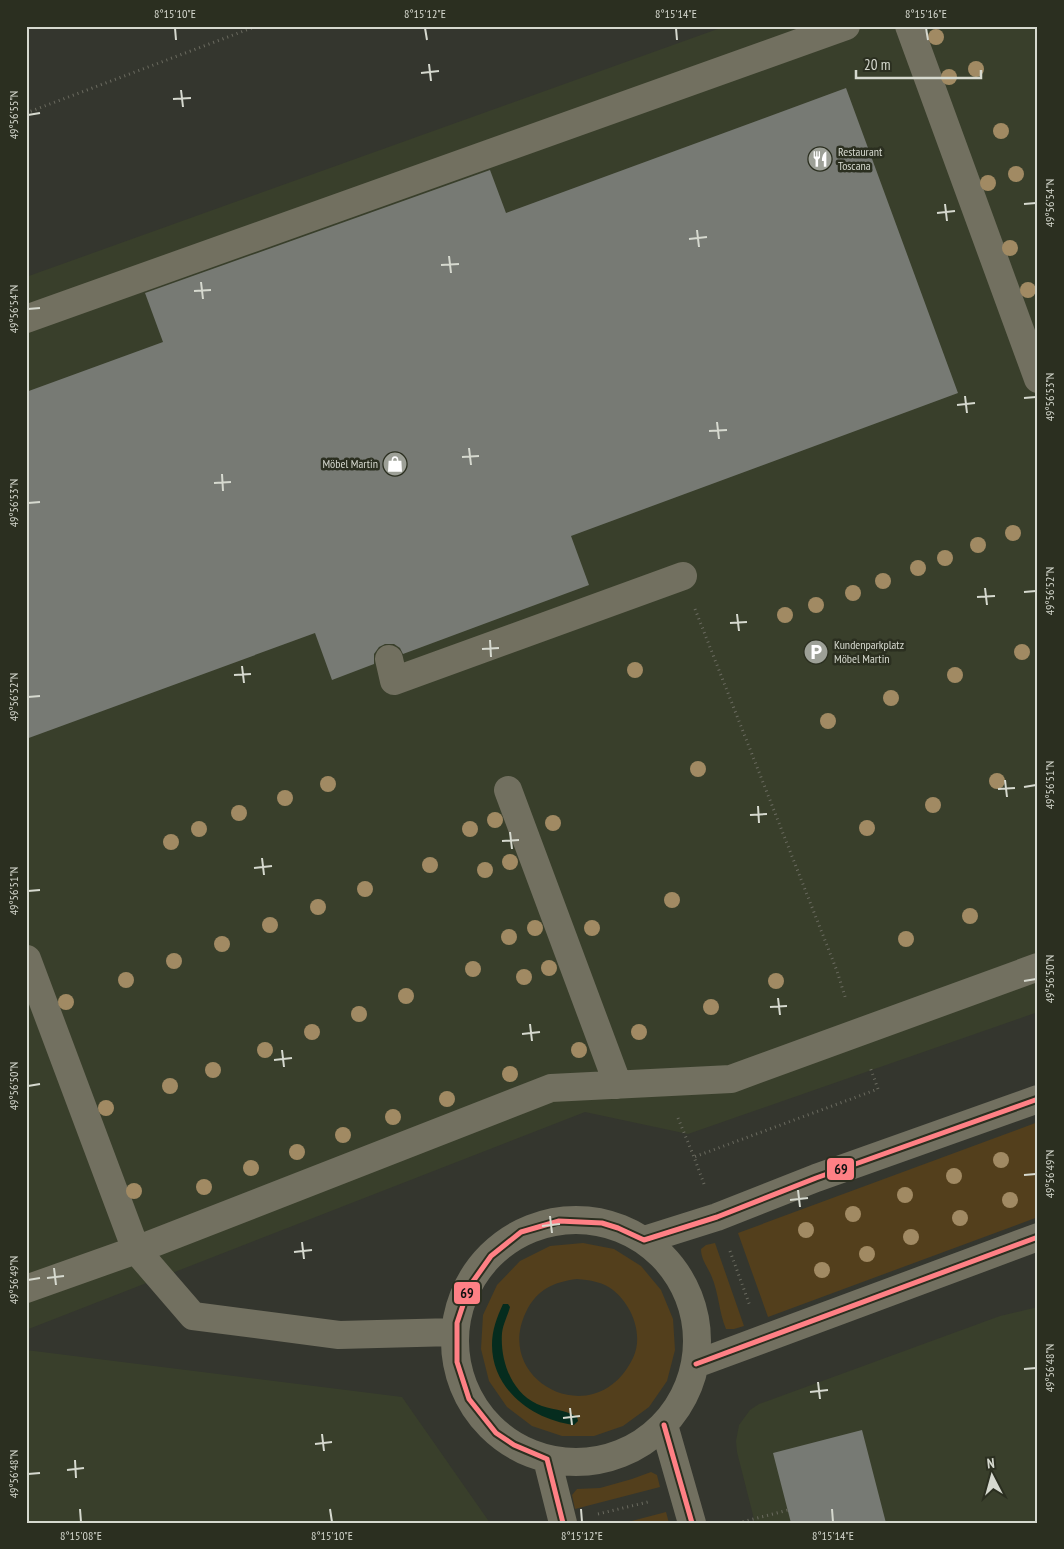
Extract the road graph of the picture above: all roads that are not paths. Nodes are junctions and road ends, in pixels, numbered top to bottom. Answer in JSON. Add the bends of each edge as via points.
{"nodes":[{"id":1,"x":846,"y":26,"type":"edge"},
{"id":2,"x":909,"y":26,"type":"edge"},
{"id":3,"x":26,"y":319,"type":"edge"},
{"id":4,"x":1038,"y":379,"type":"edge"},
{"id":5,"x":682,"y":576,"type":"road end"},
{"id":6,"x":389,"y":659,"type":"dead end"},
{"id":7,"x":508,"y":790,"type":"dead end"},
{"id":8,"x":27,"y":958,"type":"edge"},
{"id":9,"x":1038,"y":966,"type":"edge"},
{"id":10,"x":618,"y":1085,"type":"junction"},
{"id":11,"x":1038,"y":1098,"type":"edge"},
{"id":12,"x":1038,"y":1237,"type":"edge"},
{"id":13,"x":644,"y":1240,"type":"junction"},
{"id":14,"x":136,"y":1250,"type":"junction"},
{"id":15,"x":26,"y":1289,"type":"edge"},
{"id":16,"x":455,"y":1332,"type":"junction"},
{"id":17,"x":696,"y":1364,"type":"junction"},
{"id":18,"x":664,"y":1425,"type":"junction"},
{"id":19,"x":547,"y":1459,"type":"junction"},
{"id":20,"x":564,"y":1523,"type":"edge"},
{"id":21,"x":692,"y":1523,"type":"edge"}],
"edges":[{"from":1,"to":3,"type":"street"},
{"from":2,"to":4,"type":"street"},
{"from":5,"to":6,"type":"street","via":[[394,681]]},
{"from":7,"to":10,"type":"street"},
{"from":8,"to":14,"type":"street"},
{"from":9,"to":10,"type":"street","via":[[731,1079]]},
{"from":10,"to":14,"type":"street","via":[[550,1088]]},
{"from":11,"to":13,"type":"street","via":[[717,1217]]},
{"from":12,"to":17,"type":"street"},
{"from":13,"to":16,"type":"street","via":[[602,1222],[579,1220],[556,1222],[513,1237],[479,1268],[459,1309]]},
{"from":13,"to":17,"type":"street","via":[[677,1273],[688,1294],[698,1340]]},
{"from":14,"to":15,"type":"street"},
{"from":14,"to":16,"type":"street","via":[[193,1316],[339,1335]]},
{"from":16,"to":19,"type":"street","via":[[456,1360],[464,1387],[478,1412],[496,1433]]},
{"from":17,"to":18,"type":"street","via":[[690,1386],[679,1407]]},
{"from":18,"to":19,"type":"street","via":[[645,1442],[622,1454],[572,1462]]},
{"from":18,"to":21,"type":"street"},
{"from":19,"to":20,"type":"street"}]}
